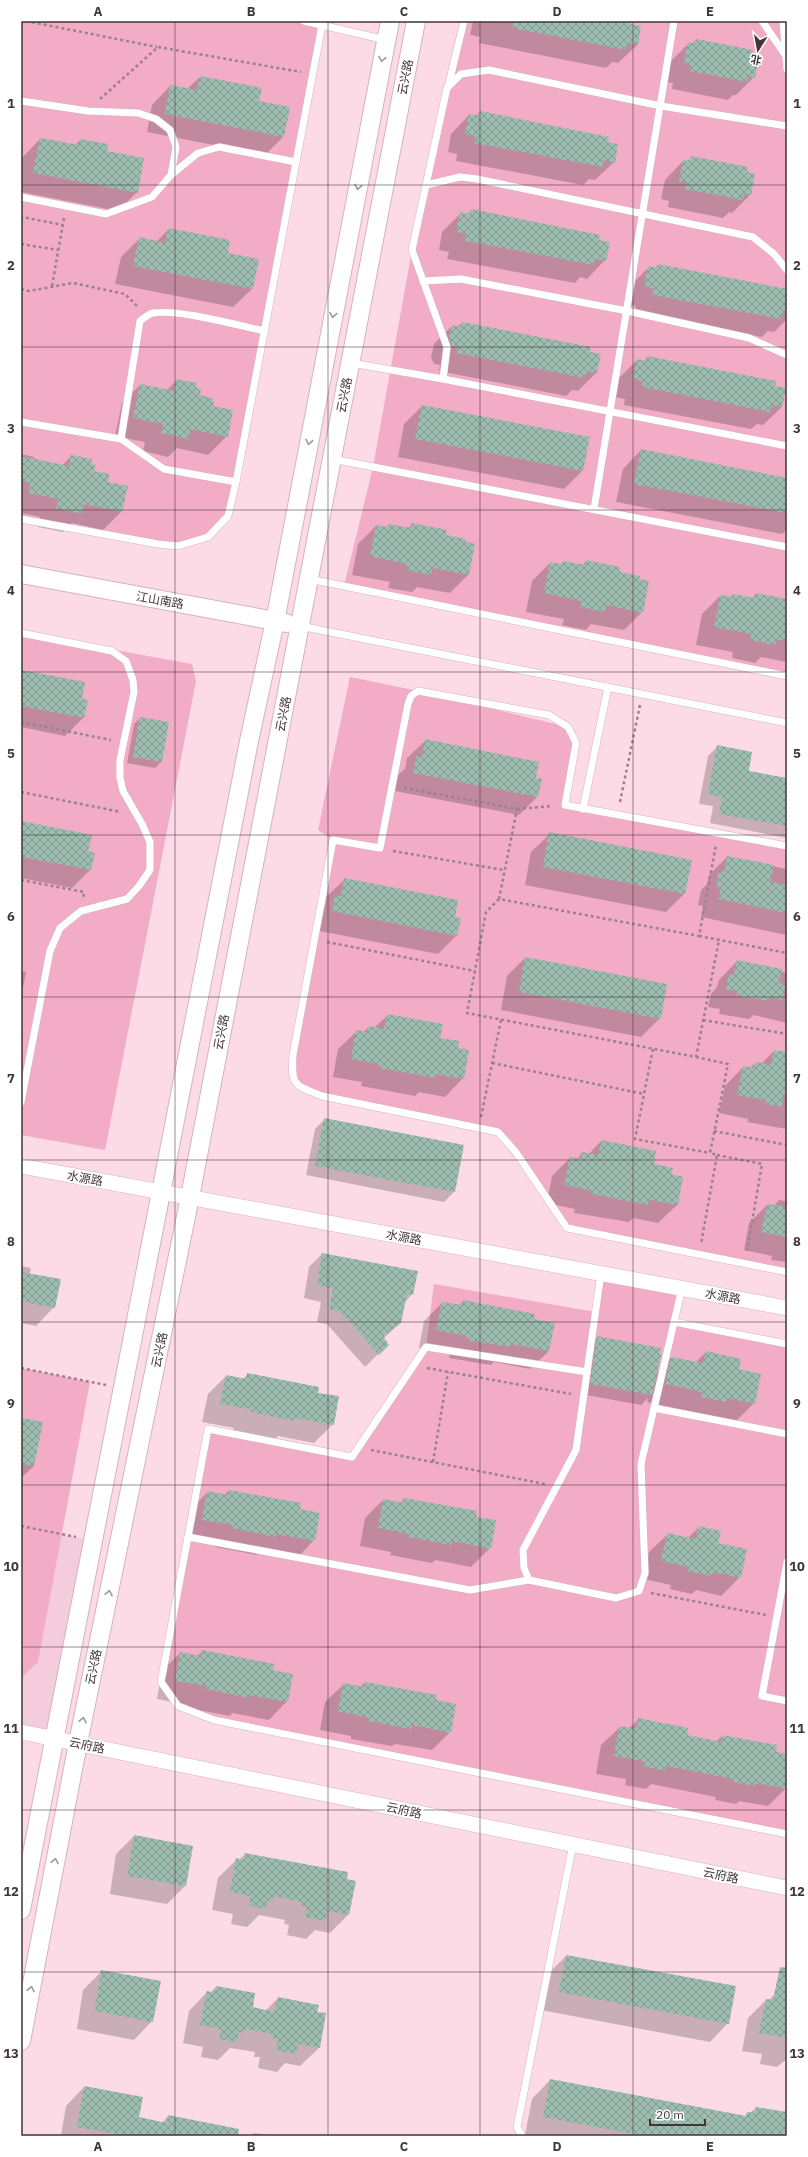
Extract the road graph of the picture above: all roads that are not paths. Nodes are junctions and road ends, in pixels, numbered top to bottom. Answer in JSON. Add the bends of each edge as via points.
{"nodes":[{"id":1,"x":307,"y":21,"type":"edge"},
{"id":2,"x":390,"y":21,"type":"edge"},
{"id":3,"x":416,"y":21,"type":"edge"},
{"id":4,"x":464,"y":21,"type":"edge"},
{"id":5,"x":674,"y":21,"type":"edge"},
{"id":6,"x":762,"y":21,"type":"edge"},
{"id":7,"x":783,"y":21,"type":"edge"},
{"id":8,"x":322,"y":25,"type":"junction"},
{"id":9,"x":386,"y":40,"type":"junction"},
{"id":10,"x":786,"y":56,"type":"junction"},
{"id":11,"x":787,"y":69,"type":"edge"},
{"id":12,"x":447,"y":88,"type":"junction"},
{"id":13,"x":21,"y":101,"type":"edge"},
{"id":14,"x":661,"y":106,"type":"junction"},
{"id":15,"x":787,"y":126,"type":"edge"},
{"id":16,"x":296,"y":162,"type":"junction"},
{"id":17,"x":171,"y":175,"type":"junction"},
{"id":18,"x":426,"y":185,"type":"junction"},
{"id":19,"x":21,"y":197,"type":"edge"},
{"id":20,"x":643,"y":212,"type":"junction"},
{"id":21,"x":787,"y":270,"type":"edge"},
{"id":22,"x":423,"y":281,"type":"junction"},
{"id":23,"x":627,"y":311,"type":"junction"},
{"id":24,"x":265,"y":331,"type":"junction"},
{"id":25,"x":787,"y":355,"type":"edge"},
{"id":26,"x":350,"y":362,"type":"junction"},
{"id":27,"x":443,"y":379,"type":"junction"},
{"id":28,"x":610,"y":411,"type":"junction"},
{"id":29,"x":21,"y":422,"type":"edge"},
{"id":30,"x":121,"y":439,"type":"junction"},
{"id":31,"x":787,"y":446,"type":"edge"},
{"id":32,"x":332,"y":459,"type":"junction"},
{"id":33,"x":236,"y":482,"type":"junction"},
{"id":34,"x":594,"y":509,"type":"junction"},
{"id":35,"x":21,"y":519,"type":"edge"},
{"id":36,"x":787,"y":547,"type":"edge"},
{"id":37,"x":21,"y":574,"type":"edge"},
{"id":38,"x":309,"y":579,"type":"junction"},
{"id":39,"x":275,"y":621,"type":"junction"},
{"id":40,"x":300,"y":626,"type":"junction"},
{"id":41,"x":21,"y":633,"type":"edge"},
{"id":42,"x":787,"y":676,"type":"edge"},
{"id":43,"x":608,"y":687,"type":"junction"},
{"id":44,"x":787,"y":723,"type":"edge"},
{"id":45,"x":583,"y":809,"type":"junction"},
{"id":46,"x":787,"y":846,"type":"edge"},
{"id":47,"x":21,"y":1102,"type":"edge"},
{"id":48,"x":21,"y":1166,"type":"edge"},
{"id":49,"x":162,"y":1192,"type":"junction"},
{"id":50,"x":190,"y":1197,"type":"junction"},
{"id":51,"x":787,"y":1272,"type":"edge"},
{"id":52,"x":601,"y":1273,"type":"junction"},
{"id":53,"x":682,"y":1288,"type":"junction"},
{"id":54,"x":787,"y":1308,"type":"edge"},
{"id":55,"x":674,"y":1322,"type":"junction"},
{"id":56,"x":787,"y":1344,"type":"edge"},
{"id":57,"x":587,"y":1372,"type":"junction"},
{"id":58,"x":654,"y":1408,"type":"junction"},
{"id":59,"x":787,"y":1434,"type":"edge"},
{"id":60,"x":188,"y":1537,"type":"junction"},
{"id":61,"x":787,"y":1562,"type":"edge"},
{"id":62,"x":529,"y":1580,"type":"junction"},
{"id":63,"x":787,"y":1701,"type":"edge"},
{"id":64,"x":21,"y":1732,"type":"edge"},
{"id":65,"x":53,"y":1738,"type":"junction"},
{"id":66,"x":78,"y":1743,"type":"junction"},
{"id":67,"x":787,"y":1834,"type":"edge"},
{"id":68,"x":573,"y":1844,"type":"junction"},
{"id":69,"x":787,"y":1888,"type":"edge"},
{"id":70,"x":21,"y":1910,"type":"edge"},
{"id":71,"x":21,"y":2041,"type":"edge"},
{"id":72,"x":522,"y":2136,"type":"edge"}],
"edges":[{"from":1,"to":8,"type":"lane"},
{"from":2,"to":9,"type":"street","name":"云兴路"},
{"from":3,"to":26,"type":"street","name":"云兴路"},
{"from":4,"to":12,"type":"lane"},
{"from":5,"to":14,"type":"lane"},
{"from":6,"to":10,"type":"lane"},
{"from":7,"to":10,"type":"lane"},
{"from":8,"to":9,"type":"lane"},
{"from":8,"to":16,"type":"lane"},
{"from":9,"to":39,"type":"street","name":"云兴路","one_way":true},
{"from":10,"to":11,"type":"lane"},
{"from":12,"to":14,"type":"lane","via":[[461,74],[489,70]]},
{"from":12,"to":18,"type":"lane"},
{"from":13,"to":17,"type":"lane","via":[[88,110],[138,113],[156,119],[170,130],[176,147]]},
{"from":14,"to":15,"type":"lane"},
{"from":14,"to":20,"type":"lane"},
{"from":16,"to":17,"type":"lane","via":[[219,147],[198,153]]},
{"from":16,"to":24,"type":"lane"},
{"from":17,"to":19,"type":"lane","via":[[152,197],[106,214]]},
{"from":18,"to":20,"type":"lane","via":[[460,177]]},
{"from":18,"to":22,"type":"lane","via":[[412,250]]},
{"from":20,"to":21,"type":"lane","via":[[753,237],[774,254]]},
{"from":20,"to":23,"type":"lane"},
{"from":22,"to":23,"type":"lane","via":[[461,279]]},
{"from":22,"to":27,"type":"lane","via":[[447,347]]},
{"from":23,"to":25,"type":"lane","via":[[749,338]]},
{"from":23,"to":28,"type":"lane"},
{"from":24,"to":30,"type":"lane","via":[[170,312],[151,313],[140,321]]},
{"from":24,"to":33,"type":"lane"},
{"from":26,"to":27,"type":"lane"},
{"from":26,"to":32,"type":"street","name":"云兴路"},
{"from":27,"to":28,"type":"lane"},
{"from":28,"to":31,"type":"lane"},
{"from":28,"to":34,"type":"lane"},
{"from":29,"to":30,"type":"lane"},
{"from":30,"to":33,"type":"lane","via":[[164,469]]},
{"from":32,"to":34,"type":"lane"},
{"from":32,"to":38,"type":"street","name":"云兴路"},
{"from":33,"to":35,"type":"lane","via":[[228,516],[208,537],[178,546]]},
{"from":34,"to":36,"type":"lane"},
{"from":37,"to":39,"type":"street","name":"江山南路"},
{"from":38,"to":40,"type":"street","name":"云兴路"},
{"from":38,"to":42,"type":"lane"},
{"from":39,"to":40,"type":"street","name":"江山南路"},
{"from":39,"to":49,"type":"street","name":"云兴路","via":[[249,741]]},
{"from":40,"to":43,"type":"lane"},
{"from":40,"to":50,"type":"street","name":"云兴路"},
{"from":41,"to":47,"type":"lane","via":[[112,650],[126,661],[133,680],[134,692],[120,760],[120,778],[123,791],[150,842],[150,870],[127,900],[81,911],[60,928],[50,952]]},
{"from":43,"to":44,"type":"lane"},
{"from":43,"to":45,"type":"lane"},
{"from":45,"to":46,"type":"lane"},
{"from":45,"to":51,"type":"lane","via":[[565,805],[576,743],[568,727],[549,715],[418,690],[411,696],[380,848],[333,840],[293,1055],[292,1075],[299,1087],[322,1096],[498,1132],[515,1151],[567,1228]]},
{"from":48,"to":49,"type":"street","name":"水源路"},
{"from":49,"to":50,"type":"street","name":"水源路"},
{"from":49,"to":65,"type":"street","name":"云兴路"},
{"from":50,"to":52,"type":"street","name":"水源路"},
{"from":66,"to":50,"type":"street","name":"云兴路","one_way":true},
{"from":52,"to":53,"type":"street","name":"水源路"},
{"from":52,"to":57,"type":"lane"},
{"from":53,"to":54,"type":"street","name":"水源路"},
{"from":53,"to":55,"type":"lane"},
{"from":55,"to":56,"type":"lane"},
{"from":55,"to":58,"type":"lane"},
{"from":57,"to":60,"type":"lane","via":[[426,1347],[352,1457],[208,1429]]},
{"from":57,"to":62,"type":"lane","via":[[576,1450],[523,1550],[524,1568]]},
{"from":58,"to":59,"type":"lane"},
{"from":58,"to":62,"type":"lane","via":[[641,1464],[644,1573],[639,1591],[616,1598]]},
{"from":60,"to":62,"type":"lane","via":[[470,1590]]},
{"from":60,"to":67,"type":"lane","via":[[161,1682],[178,1706],[214,1720]]},
{"from":61,"to":63,"type":"lane","via":[[762,1696]]},
{"from":64,"to":65,"type":"street","name":"云府路"},
{"from":65,"to":66,"type":"street","name":"云府路"},
{"from":65,"to":70,"type":"street","name":"云兴路"},
{"from":66,"to":68,"type":"street","name":"云府路"},
{"from":71,"to":66,"type":"street","name":"云兴路","one_way":true},
{"from":68,"to":69,"type":"street","name":"云府路"},
{"from":68,"to":72,"type":"lane","via":[[518,2127]]}]}
